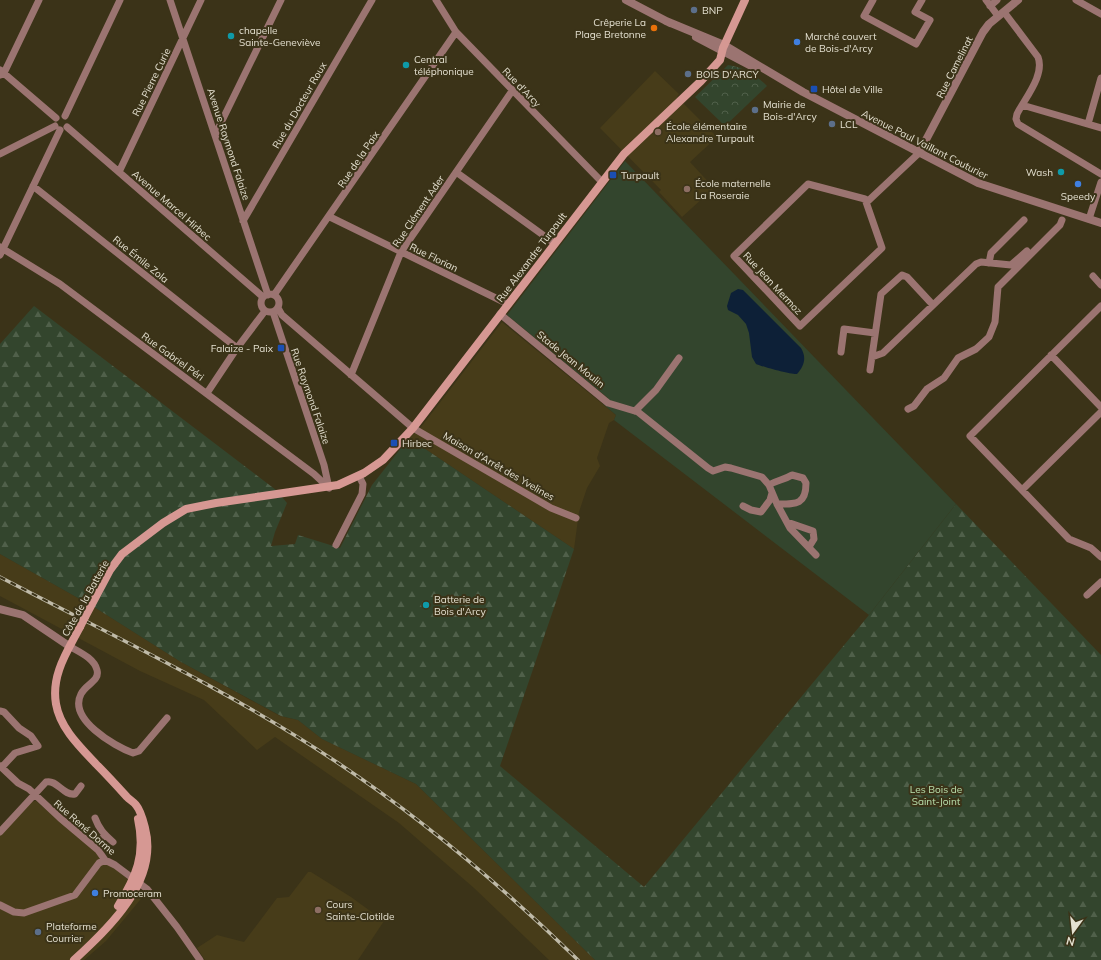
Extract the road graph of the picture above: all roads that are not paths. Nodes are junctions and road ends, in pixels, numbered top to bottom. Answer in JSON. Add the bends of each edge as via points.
{"nodes":[{"id":1,"x":39,"y":0,"type":"edge"},
{"id":2,"x":120,"y":0,"type":"edge"},
{"id":3,"x":170,"y":0,"type":"edge"},
{"id":4,"x":201,"y":0,"type":"edge"},
{"id":5,"x":281,"y":0,"type":"edge"},
{"id":6,"x":372,"y":0,"type":"edge"},
{"id":7,"x":436,"y":0,"type":"edge"},
{"id":8,"x":626,"y":0,"type":"edge"},
{"id":9,"x":745,"y":0,"type":"edge"},
{"id":10,"x":750,"y":0,"type":"edge"},
{"id":11,"x":873,"y":0,"type":"edge"},
{"id":12,"x":922,"y":0,"type":"edge"},
{"id":13,"x":997,"y":0,"type":"edge"},
{"id":14,"x":1018,"y":0,"type":"edge"},
{"id":15,"x":1076,"y":0,"type":"edge"},
{"id":16,"x":988,"y":3,"type":"edge"},
{"id":17,"x":1001,"y":14,"type":"junction"},
{"id":18,"x":1101,"y":14,"type":"edge"},
{"id":19,"x":738,"y":16,"type":"junction"},
{"id":20,"x":456,"y":32,"type":"junction"},
{"id":21,"x":183,"y":39,"type":"junction"},
{"id":22,"x":723,"y":49,"type":"junction"},
{"id":23,"x":1,"y":73,"type":"edge"},
{"id":24,"x":1101,"y":78,"type":"edge"},
{"id":25,"x":512,"y":91,"type":"junction"},
{"id":26,"x":1022,"y":105,"type":"junction"},
{"id":27,"x":65,"y":116,"type":"junction"},
{"id":28,"x":1088,"y":124,"type":"junction"},
{"id":29,"x":59,"y":125,"type":"junction"},
{"id":30,"x":1101,"y":128,"type":"edge"},
{"id":31,"x":215,"y":135,"type":"junction"},
{"id":32,"x":919,"y":153,"type":"junction"},
{"id":33,"x":0,"y":154,"type":"edge"},
{"id":34,"x":119,"y":172,"type":"junction"},
{"id":35,"x":456,"y":172,"type":"junction"},
{"id":36,"x":1101,"y":174,"type":"edge"},
{"id":37,"x":602,"y":182,"type":"junction"},
{"id":38,"x":1101,"y":182,"type":"edge"},
{"id":39,"x":33,"y":186,"type":"junction"},
{"id":40,"x":868,"y":202,"type":"junction"},
{"id":41,"x":1065,"y":211,"type":"junction"},
{"id":42,"x":330,"y":217,"type":"junction"},
{"id":43,"x":1089,"y":219,"type":"junction"},
{"id":44,"x":244,"y":220,"type":"junction"},
{"id":45,"x":1024,"y":220,"type":"dead end"},
{"id":46,"x":1062,"y":220,"type":"junction"},
{"id":47,"x":1101,"y":223,"type":"edge"},
{"id":48,"x":554,"y":244,"type":"junction"},
{"id":49,"x":1,"y":250,"type":"edge"},
{"id":50,"x":401,"y":252,"type":"junction"},
{"id":51,"x":989,"y":263,"type":"junction"},
{"id":52,"x":1093,"y":276,"type":"dead end"},
{"id":53,"x":1101,"y":285,"type":"edge"},
{"id":54,"x":269,"y":296,"type":"junction"},
{"id":55,"x":508,"y":304,"type":"junction"},
{"id":56,"x":934,"y":304,"type":"junction"},
{"id":57,"x":1101,"y":306,"type":"edge"},
{"id":58,"x":272,"y":310,"type":"junction"},
{"id":59,"x":500,"y":314,"type":"junction"},
{"id":60,"x":875,"y":333,"type":"junction"},
{"id":61,"x":237,"y":348,"type":"junction"},
{"id":62,"x":841,"y":352,"type":"dead end"},
{"id":63,"x":1051,"y":355,"type":"junction"},
{"id":64,"x":872,"y":357,"type":"junction"},
{"id":65,"x":679,"y":358,"type":"dead end"},
{"id":66,"x":870,"y":370,"type":"dead end"},
{"id":67,"x":351,"y":375,"type":"junction"},
{"id":68,"x":207,"y":393,"type":"junction"},
{"id":69,"x":1101,"y":406,"type":"edge"},
{"id":70,"x":908,"y":410,"type":"dead end"},
{"id":71,"x":635,"y":411,"type":"junction"},
{"id":72,"x":1101,"y":412,"type":"edge"},
{"id":73,"x":413,"y":428,"type":"junction"},
{"id":74,"x":359,"y":476,"type":"junction"},
{"id":75,"x":769,"y":485,"type":"junction"},
{"id":76,"x":328,"y":488,"type":"junction"},
{"id":77,"x":310,"y":490,"type":"joint"},
{"id":78,"x":1022,"y":490,"type":"junction"},
{"id":79,"x":772,"y":492,"type":"junction"},
{"id":80,"x":777,"y":504,"type":"junction"},
{"id":81,"x":743,"y":506,"type":"dead end"},
{"id":82,"x":576,"y":518,"type":"dead end"},
{"id":83,"x":786,"y":522,"type":"junction"},
{"id":84,"x":336,"y":545,"type":"dead end"},
{"id":85,"x":809,"y":547,"type":"junction"},
{"id":86,"x":816,"y":555,"type":"dead end"},
{"id":87,"x":1101,"y":557,"type":"edge"},
{"id":88,"x":1101,"y":582,"type":"edge"},
{"id":89,"x":1087,"y":595,"type":"dead end"},
{"id":90,"x":0,"y":609,"type":"edge"},
{"id":91,"x":69,"y":646,"type":"junction"},
{"id":92,"x":0,"y":711,"type":"edge"},
{"id":93,"x":167,"y":718,"type":"dead end"},
{"id":94,"x":1,"y":767,"type":"edge"},
{"id":95,"x":81,"y":786,"type":"dead end"},
{"id":96,"x":34,"y":794,"type":"junction"},
{"id":97,"x":95,"y":818,"type":"dead end"},
{"id":98,"x":0,"y":832,"type":"edge"},
{"id":99,"x":105,"y":835,"type":"junction"},
{"id":100,"x":113,"y":842,"type":"dead end"},
{"id":101,"x":95,"y":847,"type":"junction"},
{"id":102,"x":105,"y":860,"type":"junction"},
{"id":103,"x":136,"y":882,"type":"junction"},
{"id":104,"x":0,"y":905,"type":"edge"},
{"id":105,"x":68,"y":960,"type":"edge"},
{"id":106,"x":74,"y":960,"type":"edge"},
{"id":107,"x":200,"y":960,"type":"edge"}],
"edges":[{"from":1,"to":23,"type":"street"},
{"from":2,"to":27,"type":"street"},
{"from":3,"to":21,"type":"street","name":"Avenue Raymond Falaize"},
{"from":4,"to":21,"type":"street","name":"Rue Pierre Curie"},
{"from":5,"to":31,"type":"street"},
{"from":6,"to":44,"type":"street","name":"Rue du Docteur Roux"},
{"from":7,"to":20,"type":"street","name":"Rue d'Arcy"},
{"from":8,"to":22,"type":"street","name":"Avenue Paul Vaillant Couturier"},
{"from":9,"to":19,"type":"main road"},
{"from":10,"to":19,"type":"main road"},
{"from":11,"to":12,"type":"street","via":[[864,16],[916,44],[930,20],[915,12]]},
{"from":13,"to":16,"type":"street"},
{"from":14,"to":17,"type":"street","name":"Rue Camelinat"},
{"from":15,"to":18,"type":"street"},
{"from":16,"to":17,"type":"street"},
{"from":17,"to":26,"type":"street","via":[[1041,63],[1038,75]]},
{"from":17,"to":32,"type":"street","name":"Rue Camelinat","via":[[983,32]]},
{"from":19,"to":22,"type":"main road","name":"Rue Alexandre Turpault"},
{"from":20,"to":25,"type":"street","name":"Rue d'Arcy"},
{"from":20,"to":42,"type":"street","name":"Rue de la Paix"},
{"from":21,"to":31,"type":"street","name":"Avenue Raymond Falaize"},
{"from":21,"to":34,"type":"street","name":"Rue Pierre Curie"},
{"from":22,"to":32,"type":"street","name":"Avenue Paul Vaillant Couturier"},
{"from":22,"to":37,"type":"main road","name":"Rue Alexandre Turpault","via":[[720,60],[705,77],[624,154]]},
{"from":23,"to":29,"type":"street","name":"Avenue Marcel Hirbec"},
{"from":24,"to":28,"type":"street"},
{"from":25,"to":35,"type":"street","name":"Rue Clément Ader"},
{"from":25,"to":37,"type":"street","name":"Rue d'Arcy"},
{"from":26,"to":28,"type":"street"},
{"from":26,"to":36,"type":"street","via":[[1016,119],[1018,124]]},
{"from":27,"to":29,"type":"street","via":[[59,116]]},
{"from":27,"to":29,"type":"street","via":[[69,121]]},
{"from":28,"to":30,"type":"street"},
{"from":29,"to":33,"type":"street"},
{"from":29,"to":34,"type":"street","name":"Avenue Marcel Hirbec"},
{"from":29,"to":39,"type":"street"},
{"from":31,"to":44,"type":"street","name":"Avenue Raymond Falaize"},
{"from":32,"to":40,"type":"street"},
{"from":32,"to":41,"type":"street","name":"Avenue Paul Vaillant Couturier","via":[[984,186]]},
{"from":34,"to":54,"type":"street","name":"Avenue Marcel Hirbec"},
{"from":35,"to":48,"type":"street"},
{"from":35,"to":50,"type":"street","name":"Rue Clément Ader"},
{"from":37,"to":48,"type":"main road","name":"Rue Alexandre Turpault"},
{"from":38,"to":43,"type":"street"},
{"from":39,"to":49,"type":"street"},
{"from":39,"to":61,"type":"street","name":"Rue Émile Zola"},
{"from":40,"to":40,"type":"street","name":"Rue Jean Mermoz","via":[[865,198],[808,184],[734,256],[800,326],[882,248]]},
{"from":41,"to":43,"type":"street","name":"Avenue Paul Vaillant Couturier"},
{"from":41,"to":46,"type":"street"},
{"from":42,"to":50,"type":"street","name":"Rue Florian"},
{"from":42,"to":54,"type":"street","name":"Rue de la Paix"},
{"from":43,"to":47,"type":"street","name":"Avenue Paul Vaillant Couturier"},
{"from":44,"to":54,"type":"street","name":"Avenue Raymond Falaize"},
{"from":45,"to":51,"type":"street","via":[[991,253]]},
{"from":46,"to":51,"type":"street","via":[[1012,265]]},
{"from":46,"to":70,"type":"street","via":[[1060,225],[998,287],[993,329],[984,344],[958,358],[944,378],[927,389]]},
{"from":48,"to":55,"type":"main road","name":"Rue Alexandre Turpault"},
{"from":49,"to":68,"type":"street","name":"Rue Gabriel Péri","via":[[60,284]]},
{"from":50,"to":55,"type":"street","name":"Rue Florian"},
{"from":50,"to":67,"type":"street","name":"Rue Clément Ader"},
{"from":51,"to":56,"type":"street","via":[[976,264]]},
{"from":52,"to":53,"type":"street"},
{"from":54,"to":58,"type":"street","via":[[278,300]]},
{"from":54,"to":58,"type":"street","via":[[261,304]]},
{"from":55,"to":59,"type":"main road","name":"Rue Alexandre Turpault"},
{"from":56,"to":60,"type":"street","via":[[907,277],[902,276],[880,294]]},
{"from":56,"to":64,"type":"street","via":[[883,353]]},
{"from":57,"to":63,"type":"street"},
{"from":58,"to":61,"type":"street"},
{"from":58,"to":67,"type":"street","via":[[282,315]]},
{"from":58,"to":76,"type":"street","name":"Rue Raymond Falaize","via":[[324,465]]},
{"from":59,"to":71,"type":"street","name":"Stade Jean Moulin","via":[[608,402]]},
{"from":59,"to":73,"type":"main road","name":"Rue Alexandre Turpault"},
{"from":60,"to":62,"type":"street","via":[[844,329]]},
{"from":60,"to":64,"type":"street"},
{"from":61,"to":68,"type":"street"},
{"from":63,"to":69,"type":"street"},
{"from":63,"to":78,"type":"street","via":[[970,436]]},
{"from":64,"to":66,"type":"street"},
{"from":65,"to":71,"type":"street","via":[[656,390]]},
{"from":67,"to":73,"type":"street"},
{"from":68,"to":76,"type":"street","name":"Rue Gabriel Péri","via":[[314,474]]},
{"from":71,"to":75,"type":"street","name":"Stade Jean Moulin","via":[[713,471],[731,468],[762,477]]},
{"from":72,"to":78,"type":"street"},
{"from":73,"to":74,"type":"main road","name":"Rue Alexandre Turpault","via":[[383,460]]},
{"from":73,"to":82,"type":"street","name":"Maison d'Arrêt des Yvelines","via":[[551,508]]},
{"from":74,"to":76,"type":"main road","name":"Rue Alexandre Turpault"},
{"from":74,"to":84,"type":"street","via":[[363,484],[362,494]]},
{"from":75,"to":79,"type":"street"},
{"from":75,"to":80,"type":"street","via":[[776,480],[792,476],[803,478],[806,483],[805,497],[801,502]]},
{"from":76,"to":77,"type":"main road","name":"Rue Alexandre Turpault"},
{"from":77,"to":91,"type":"main road","name":"Côte de la Batterie","bridge":true,"via":[[186,509],[163,523],[122,554],[110,570]]},
{"from":78,"to":87,"type":"street","via":[[1069,538],[1091,548]]},
{"from":79,"to":80,"type":"street"},
{"from":79,"to":81,"type":"street","via":[[770,500],[761,512]]},
{"from":80,"to":83,"type":"street"},
{"from":83,"to":85,"type":"street"},
{"from":83,"to":85,"type":"street","via":[[813,531],[814,539]]},
{"from":85,"to":86,"type":"street"},
{"from":88,"to":89,"type":"street"},
{"from":90,"to":91,"type":"street","via":[[23,615]]},
{"from":91,"to":93,"type":"street","via":[[95,664],[98,671],[96,679],[81,694],[78,704],[83,717],[101,736],[133,753],[138,751]]},
{"from":91,"to":103,"type":"main road","name":"Côte de la Batterie","via":[[59,668],[55,689],[56,704],[60,718],[82,749],[136,804],[143,820],[148,845],[146,858]]},
{"from":92,"to":94,"type":"street","via":[[38,746],[15,753]]},
{"from":94,"to":96,"type":"street","name":"Rue René Dorme"},
{"from":95,"to":96,"type":"street","via":[[71,795],[49,781]]},
{"from":96,"to":98,"type":"street"},
{"from":96,"to":101,"type":"street","name":"Rue René Dorme"},
{"from":97,"to":99,"type":"street"},
{"from":99,"to":100,"type":"street"},
{"from":99,"to":101,"type":"street"},
{"from":101,"to":102,"type":"street","name":"Rue René Dorme"},
{"from":102,"to":103,"type":"street","name":"Rue René Dorme","via":[[115,864]]},
{"from":102,"to":104,"type":"street","via":[[99,863],[75,895],[24,913],[14,912]]},
{"from":103,"to":105,"type":"main road","via":[[117,908]]},
{"from":103,"to":106,"type":"main road","via":[[121,911]]},
{"from":103,"to":107,"type":"street","name":"Rue René Dorme","via":[[147,889]]}]}
